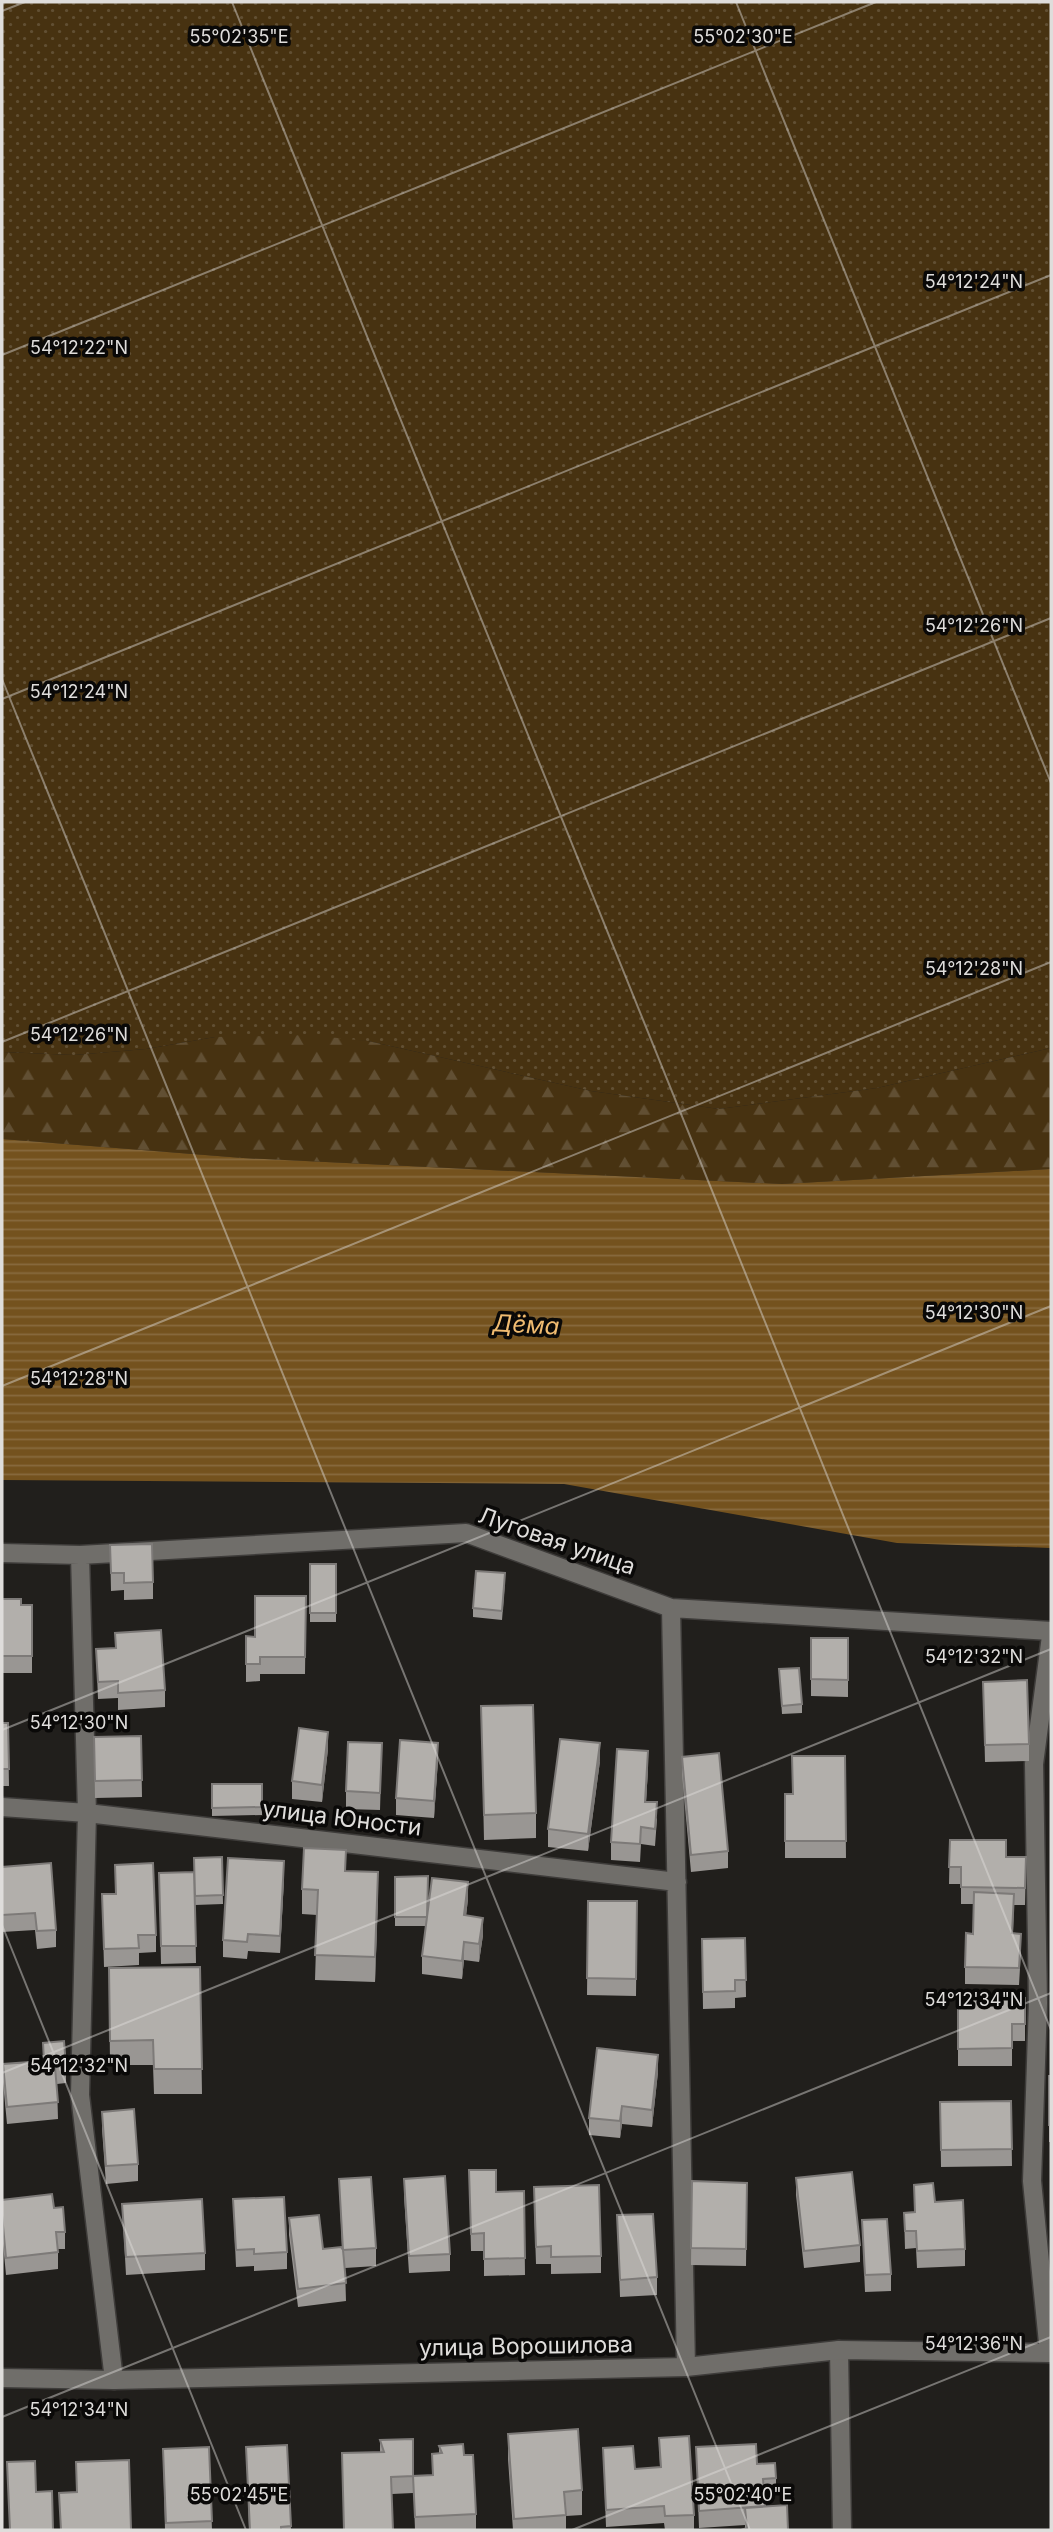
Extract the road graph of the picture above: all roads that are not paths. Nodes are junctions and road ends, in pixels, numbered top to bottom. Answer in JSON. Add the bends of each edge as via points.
{"nodes":[{"id":1,"x":2,"y":1553,"type":"edge"},
{"id":2,"x":80,"y":1555,"type":"junction"},
{"id":3,"x":671,"y":1608,"type":"junction"},
{"id":4,"x":1051,"y":1633,"type":"edge"},
{"id":5,"x":2,"y":1807,"type":"edge"},
{"id":6,"x":87,"y":1813,"type":"junction"},
{"id":7,"x":677,"y":1882,"type":"junction"},
{"id":8,"x":839,"y":2350,"type":"junction"},
{"id":9,"x":1050,"y":2353,"type":"edge"},
{"id":10,"x":686,"y":2367,"type":"junction"},
{"id":11,"x":2,"y":2378,"type":"edge"},
{"id":12,"x":114,"y":2380,"type":"junction"},
{"id":13,"x":842,"y":2530,"type":"edge"}],
"edges":[{"from":1,"to":2,"type":"street","name":"Луговая улица"},
{"from":2,"to":3,"type":"street","name":"Луговая улица","via":[[466,1533]]},
{"from":2,"to":6,"type":"street"},
{"from":3,"to":4,"type":"street","name":"Луговая улица"},
{"from":3,"to":7,"type":"street"},
{"from":4,"to":9,"type":"street","via":[[1034,1763],[1038,2003],[1032,2181]]},
{"from":5,"to":6,"type":"street","name":"улица Юности"},
{"from":6,"to":7,"type":"street","name":"улица Юности"},
{"from":6,"to":12,"type":"street","via":[[80,2095]]},
{"from":7,"to":10,"type":"street"},
{"from":8,"to":9,"type":"street","name":"улица Ворошилова"},
{"from":8,"to":10,"type":"street","name":"улица Ворошилова"},
{"from":8,"to":13,"type":"street"},
{"from":10,"to":12,"type":"street","name":"улица Ворошилова"},
{"from":11,"to":12,"type":"street","name":"улица Ворошилова"}]}
